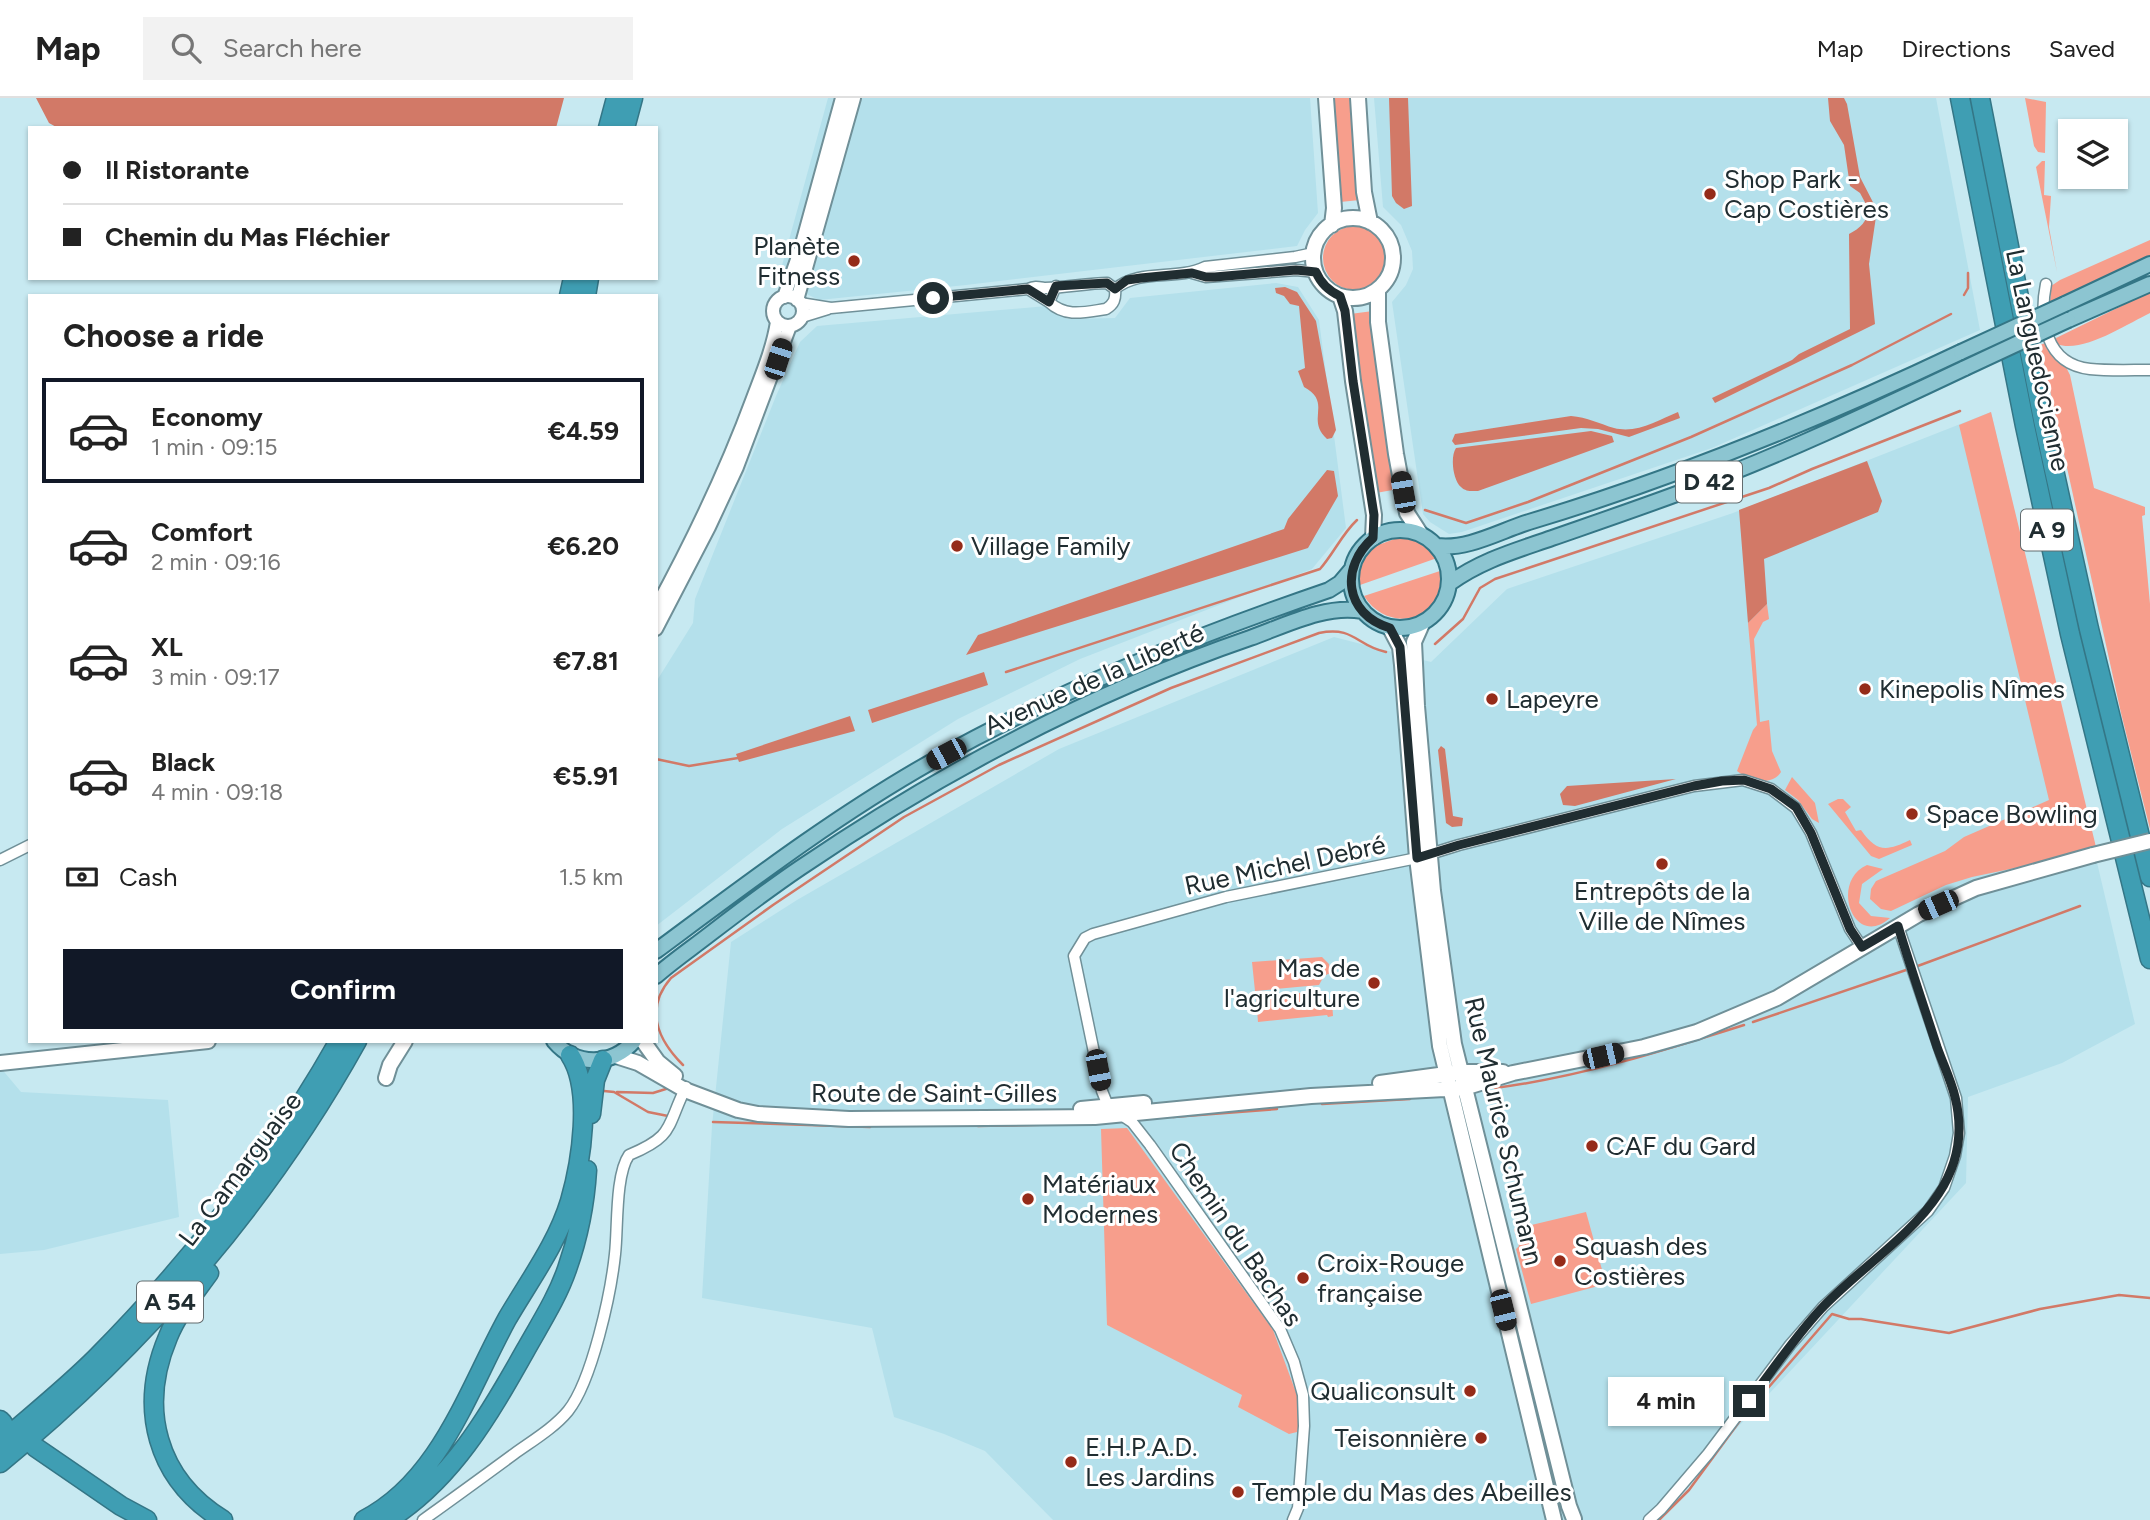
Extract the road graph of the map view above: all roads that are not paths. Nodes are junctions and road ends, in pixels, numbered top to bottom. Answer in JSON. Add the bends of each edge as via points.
{"nodes":[{"id":1,"x":616,"y":98,"type":"edge"},
{"id":2,"x":633,"y":98,"type":"edge"},
{"id":3,"x":842,"y":98,"type":"edge"},
{"id":4,"x":854,"y":98,"type":"edge"},
{"id":5,"x":1326,"y":98,"type":"edge"},
{"id":6,"x":1358,"y":98,"type":"edge"},
{"id":7,"x":1960,"y":98,"type":"edge"},
{"id":8,"x":1980,"y":98,"type":"edge"},
{"id":9,"x":609,"y":126,"type":"edge"},
{"id":10,"x":626,"y":126,"type":"edge"},
{"id":11,"x":1370,"y":222,"type":"junction"},
{"id":12,"x":1332,"y":225,"type":"junction"},
{"id":13,"x":1314,"y":251,"type":"junction"},
{"id":14,"x":2150,"y":264,"type":"edge"},
{"id":15,"x":1316,"y":272,"type":"junction"},
{"id":16,"x":1192,"y":273,"type":"junction"},
{"id":17,"x":2046,"y":284,"type":"dead end"},
{"id":18,"x":2150,"y":284,"type":"edge"},
{"id":19,"x":1056,"y":286,"type":"junction"},
{"id":20,"x":1028,"y":289,"type":"junction"},
{"id":21,"x":1115,"y":289,"type":"junction"},
{"id":22,"x":1378,"y":290,"type":"junction"},
{"id":23,"x":1340,"y":296,"type":"junction"},
{"id":24,"x":794,"y":300,"type":"junction"},
{"id":25,"x":1049,"y":302,"type":"junction"},
{"id":26,"x":831,"y":308,"type":"junction"},
{"id":27,"x":802,"y":317,"type":"junction"},
{"id":28,"x":783,"y":324,"type":"junction"},
{"id":29,"x":2150,"y":370,"type":"edge"},
{"id":30,"x":1420,"y":533,"type":"junction"},
{"id":31,"x":1373,"y":538,"type":"junction"},
{"id":32,"x":1437,"y":546,"type":"junction"},
{"id":33,"x":1352,"y":570,"type":"junction"},
{"id":34,"x":1450,"y":583,"type":"junction"},
{"id":35,"x":658,"y":604,"type":"edge"},
{"id":36,"x":1362,"y":611,"type":"junction"},
{"id":37,"x":1422,"y":624,"type":"junction"},
{"id":38,"x":658,"y":625,"type":"edge"},
{"id":39,"x":1390,"y":628,"type":"junction"},
{"id":40,"x":2150,"y":841,"type":"edge"},
{"id":41,"x":28,"y":846,"type":"edge"},
{"id":42,"x":1423,"y":856,"type":"junction"},
{"id":43,"x":0,"y":860,"type":"edge"},
{"id":44,"x":2150,"y":877,"type":"edge"},
{"id":45,"x":1898,"y":926,"type":"junction"},
{"id":46,"x":1862,"y":947,"type":"junction"},
{"id":47,"x":658,"y":949,"type":"edge"},
{"id":48,"x":2150,"y":959,"type":"edge"},
{"id":49,"x":658,"y":974,"type":"edge"},
{"id":50,"x":189,"y":1043,"type":"edge"},
{"id":51,"x":338,"y":1043,"type":"edge"},
{"id":52,"x":356,"y":1043,"type":"edge"},
{"id":53,"x":404,"y":1043,"type":"edge"},
{"id":54,"x":556,"y":1043,"type":"edge"},
{"id":55,"x":631,"y":1043,"type":"edge"},
{"id":56,"x":644,"y":1043,"type":"edge"},
{"id":57,"x":570,"y":1055,"type":"junction"},
{"id":58,"x":610,"y":1058,"type":"junction"},
{"id":59,"x":0,"y":1063,"type":"edge"},
{"id":60,"x":1461,"y":1072,"type":"junction"},
{"id":61,"x":1513,"y":1073,"type":"junction"},
{"id":62,"x":1445,"y":1074,"type":"junction"},
{"id":63,"x":386,"y":1078,"type":"dead end"},
{"id":64,"x":687,"y":1087,"type":"junction"},
{"id":65,"x":1457,"y":1089,"type":"junction"},
{"id":66,"x":1114,"y":1110,"type":"junction"},
{"id":67,"x":1156,"y":1111,"type":"junction"},
{"id":68,"x":313,"y":1117,"type":"junction"},
{"id":69,"x":1144,"y":1138,"type":"junction"},
{"id":70,"x":0,"y":1443,"type":"edge"},
{"id":71,"x":0,"y":1463,"type":"edge"},
{"id":72,"x":130,"y":1520,"type":"edge"},
{"id":73,"x":147,"y":1520,"type":"edge"},
{"id":74,"x":223,"y":1520,"type":"edge"},
{"id":75,"x":363,"y":1520,"type":"edge"},
{"id":76,"x":388,"y":1520,"type":"edge"},
{"id":77,"x":424,"y":1520,"type":"edge"},
{"id":78,"x":1293,"y":1520,"type":"edge"},
{"id":79,"x":1554,"y":1520,"type":"edge"},
{"id":80,"x":1570,"y":1520,"type":"edge"},
{"id":81,"x":1648,"y":1520,"type":"edge"}],
"edges":[{"from":1,"to":9,"type":"highway"},
{"from":2,"to":10,"type":"highway"},
{"from":3,"to":24,"type":"street","via":[[796,264]]},
{"from":4,"to":24,"type":"street"},
{"from":5,"to":12,"type":"main road"},
{"from":6,"to":11,"type":"main road"},
{"from":7,"to":48,"type":"highway","name":"La Languedocienne","number":"A 9","via":[[2070,634]]},
{"from":8,"to":44,"type":"highway","name":"La Languedocienne","number":"A 9","via":[[2043,420]]},
{"from":11,"to":12,"type":"main road","via":[[1351,219]]},
{"from":11,"to":22,"type":"main road","via":[[1388,238],[1393,253],[1390,274]]},
{"from":12,"to":13,"type":"main road"},
{"from":13,"to":15,"type":"main road"},
{"from":13,"to":16,"type":"street","via":[[1205,267]]},
{"from":14,"to":32,"type":"main road","number":"D 42","bridge":true,"via":[[1775,437],[1585,506],[1459,545]]},
{"from":15,"to":16,"type":"street","via":[[1206,277]]},
{"from":15,"to":23,"type":"main road","via":[[1328,290]]},
{"from":16,"to":21,"type":"street","via":[[1127,280]]},
{"from":17,"to":29,"type":"street","via":[[2046,334],[2066,359],[2089,369]]},
{"from":18,"to":34,"type":"main road","number":"D 42","bridge":true,"via":[[1775,455],[1504,553]]},
{"from":19,"to":20,"type":"street"},
{"from":19,"to":21,"type":"street","via":[[1107,283]]},
{"from":19,"to":25,"type":"street"},
{"from":20,"to":25,"type":"street"},
{"from":20,"to":26,"type":"street"},
{"from":21,"to":25,"type":"street","via":[[1114,301],[1106,309],[1068,313]]},
{"from":22,"to":23,"type":"main road","via":[[1357,298]]},
{"from":22,"to":30,"type":"main road","via":[[1396,454],[1407,513]]},
{"from":23,"to":31,"type":"main road","via":[[1374,515]]},
{"from":24,"to":26,"type":"street"},
{"from":24,"to":27,"type":"street","via":[[803,310]]},
{"from":24,"to":28,"type":"street","via":[[774,307],[773,313]]},
{"from":26,"to":27,"type":"street"},
{"from":27,"to":28,"type":"street","via":[[797,323]]},
{"from":28,"to":35,"type":"street","via":[[723,474]]},
{"from":28,"to":38,"type":"street","via":[[737,467]]},
{"from":30,"to":31,"type":"main road","via":[[1392,530]]},
{"from":30,"to":32,"type":"main road"},
{"from":31,"to":33,"type":"main road","via":[[1357,555]]},
{"from":32,"to":34,"type":"main road","via":[[1448,565]]},
{"from":33,"to":36,"type":"main road","via":[[1352,591]]},
{"from":33,"to":47,"type":"main road","name":"Avenue de la Liberté","via":[[1329,590],[1140,660],[929,763],[756,875]]},
{"from":34,"to":37,"type":"main road","via":[[1438,611]]},
{"from":36,"to":39,"type":"main road"},
{"from":36,"to":49,"type":"main road","name":"Avenue de la Liberté","via":[[1322,614],[1224,647],[1095,700],[1004,744],[846,837]]},
{"from":37,"to":39,"type":"main road"},
{"from":37,"to":42,"type":"main road","name":"Rue Maurice Schumann","via":[[1415,636],[1414,656]]},
{"from":39,"to":42,"type":"main road","name":"Rue Maurice Schumann","via":[[1400,647]]},
{"from":40,"to":45,"type":"main road","name":"Route de Saint-Gilles","bridge":true,"via":[[1976,888]]},
{"from":41,"to":43,"type":"street"},
{"from":42,"to":46,"type":"street","name":"Rue Michel Debré","via":[[1694,786],[1744,780],[1771,789],[1796,807]]},
{"from":42,"to":60,"type":"main road","name":"Rue Maurice Schumann"},
{"from":42,"to":62,"type":"main road","name":"Rue Maurice Schumann"},
{"from":42,"to":66,"type":"street","name":"Rue Michel Debré","via":[[1226,897],[1084,938],[1074,956],[1102,1091]]},
{"from":45,"to":46,"type":"main road","name":"Route de Saint-Gilles"},
{"from":45,"to":81,"type":"street","via":[[1956,1098],[1959,1133],[1944,1188],[1928,1211],[1823,1307],[1708,1454]]},
{"from":46,"to":61,"type":"main road","name":"Route de Saint-Gilles","via":[[1777,998],[1698,1032]]},
{"from":50,"to":59,"type":"main road"},
{"from":51,"to":70,"type":"highway","name":"La Camarguaise","number":"A 54","via":[[265,1158],[194,1251],[94,1359]]},
{"from":52,"to":68,"type":"highway","name":"La Camarguaise","number":"A 54"},
{"from":53,"to":63,"type":"main road"},
{"from":54,"to":57,"type":"main road"},
{"from":55,"to":58,"type":"main road"},
{"from":56,"to":64,"type":"main road","name":"Route de Saint-Gilles"},
{"from":57,"to":58,"type":"main road","via":[[590,1061]]},
{"from":57,"to":75,"type":"highway","via":[[580,1079],[582,1136],[571,1199],[557,1236],[427,1465],[412,1485]]},
{"from":58,"to":64,"type":"main road","name":"Route de Saint-Gilles","via":[[638,1063]]},
{"from":58,"to":76,"type":"highway","via":[[597,1070],[582,1211],[573,1251],[553,1302],[476,1435],[437,1480]]},
{"from":60,"to":61,"type":"main road","name":"Route de Saint-Gilles"},
{"from":60,"to":62,"type":"main road","name":"Route de Saint-Gilles"},
{"from":60,"to":65,"type":"main road","name":"Rue Maurice Schumann"},
{"from":61,"to":65,"type":"main road","name":"Route de Saint-Gilles"},
{"from":62,"to":65,"type":"main road","name":"Rue Maurice Schumann"},
{"from":62,"to":66,"type":"main road","name":"Route de Saint-Gilles"},
{"from":64,"to":66,"type":"main road","name":"Route de Saint-Gilles","via":[[738,1110],[770,1115],[1047,1119]]},
{"from":64,"to":77,"type":"street","via":[[669,1129],[652,1146],[629,1156],[621,1171],[612,1281],[581,1390],[568,1411],[544,1432]]},
{"from":65,"to":67,"type":"main road","name":"Route de Saint-Gilles","via":[[1324,1095]]},
{"from":65,"to":79,"type":"main road","name":"Rue Maurice Schumann"},
{"from":65,"to":80,"type":"main road","name":"Rue Maurice Schumann"},
{"from":66,"to":67,"type":"main road","name":"Route de Saint-Gilles"},
{"from":66,"to":69,"type":"street","name":"Chemin du Bachas","via":[[1132,1122]]},
{"from":67,"to":69,"type":"street","name":"Chemin du Bachas","via":[[1145,1123]]},
{"from":68,"to":71,"type":"highway","name":"La Camarguaise","number":"A 54","via":[[251,1203],[164,1308],[65,1408]]},
{"from":68,"to":74,"type":"highway","via":[[269,1191],[176,1320],[158,1364],[154,1415],[162,1449],[181,1484]]},
{"from":69,"to":78,"type":"street","name":"Chemin du Bachas","via":[[1280,1329],[1294,1362],[1303,1395],[1304,1426],[1298,1508]]},
{"from":72,"to":73,"type":"highway","via":[[33,1449]]}]}
